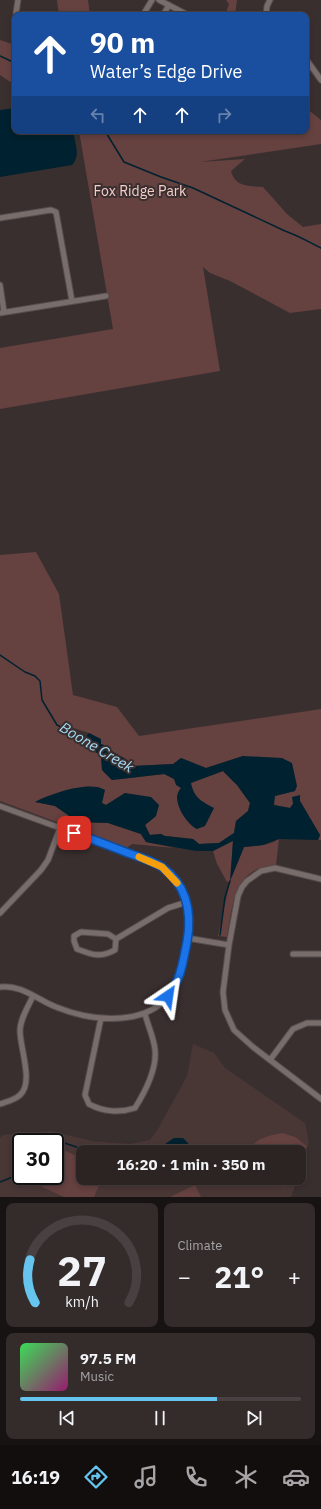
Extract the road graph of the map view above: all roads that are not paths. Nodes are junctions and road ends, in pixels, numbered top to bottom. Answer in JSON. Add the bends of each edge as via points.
{"nodes":[{"id":1,"x":18,"y":0,"type":"edge"},
{"id":2,"x":152,"y":0,"type":"edge"},
{"id":3,"x":160,"y":0,"type":"edge"},
{"id":4,"x":270,"y":0,"type":"edge"},
{"id":5,"x":169,"y":6,"type":"junction"},
{"id":6,"x":16,"y":12,"type":"edge"},
{"id":7,"x":144,"y":12,"type":"edge"},
{"id":8,"x":165,"y":12,"type":"edge"},
{"id":9,"x":182,"y":12,"type":"edge"},
{"id":10,"x":266,"y":12,"type":"edge"},
{"id":11,"x":309,"y":63,"type":"edge"},
{"id":12,"x":321,"y":80,"type":"edge"},
{"id":13,"x":0,"y":218,"type":"edge"},
{"id":14,"x":0,"y":284,"type":"edge"},
{"id":15,"x":106,"y":296,"type":"dead end"},
{"id":16,"x":72,"y":301,"type":"junction"},
{"id":17,"x":2,"y":312,"type":"edge"},
{"id":18,"x":0,"y":806,"type":"edge"},
{"id":19,"x":60,"y":828,"type":"junction"},
{"id":20,"x":321,"y":879,"type":"edge"},
{"id":21,"x":187,"y":902,"type":"junction"},
{"id":22,"x":0,"y":913,"type":"edge"},
{"id":23,"x":187,"y":938,"type":"junction"},
{"id":24,"x":116,"y":939,"type":"junction"},
{"id":25,"x":229,"y":945,"type":"junction"},
{"id":26,"x":293,"y":954,"type":"dead end"},
{"id":27,"x":321,"y":954,"type":"edge"},
{"id":28,"x":0,"y":987,"type":"edge"},
{"id":29,"x":33,"y":996,"type":"junction"},
{"id":30,"x":145,"y":1014,"type":"junction"},
{"id":31,"x":100,"y":1018,"type":"junction"},
{"id":32,"x":321,"y":1022,"type":"edge"},
{"id":33,"x":270,"y":1060,"type":"junction"},
{"id":34,"x":321,"y":1099,"type":"edge"},
{"id":35,"x":0,"y":1104,"type":"edge"}],
"edges":[{"from":1,"to":6,"type":"street"},
{"from":2,"to":7,"type":"street"},
{"from":3,"to":5,"type":"street"},
{"from":4,"to":10,"type":"street"},
{"from":5,"to":8,"type":"street"},
{"from":5,"to":9,"type":"street"},
{"from":11,"to":12,"type":"street"},
{"from":13,"to":16,"type":"street","via":[[55,211]]},
{"from":14,"to":17,"type":"street"},
{"from":15,"to":16,"type":"street"},
{"from":16,"to":17,"type":"street"},
{"from":18,"to":19,"type":"street"},
{"from":19,"to":21,"type":"street","via":[[162,867],[174,879]]},
{"from":19,"to":22,"type":"street","via":[[48,860]]},
{"from":20,"to":25,"type":"street","via":[[284,869],[267,869],[250,878],[240,892]]},
{"from":21,"to":23,"type":"street"},
{"from":21,"to":24,"type":"street","via":[[168,908]]},
{"from":23,"to":25,"type":"street"},
{"from":23,"to":30,"type":"street","via":[[180,974],[174,988],[161,1004]]},
{"from":24,"to":24,"type":"street","via":[[108,934],[81,932],[74,936],[77,948],[105,955],[115,950]]},
{"from":25,"to":33,"type":"street","via":[[223,992],[224,1010],[234,1030]]},
{"from":26,"to":27,"type":"street"},
{"from":28,"to":29,"type":"street","via":[[18,988]]},
{"from":29,"to":31,"type":"street","via":[[56,1007]]},
{"from":29,"to":35,"type":"street","via":[[23,1017],[20,1031],[25,1088],[20,1096]]},
{"from":30,"to":31,"type":"street"},
{"from":30,"to":31,"type":"street","via":[[155,1048],[155,1061],[143,1095],[135,1108],[125,1111],[98,1110],[89,1104],[85,1095]]},
{"from":32,"to":33,"type":"street","via":[[293,1028]]},
{"from":33,"to":34,"type":"street"}]}
